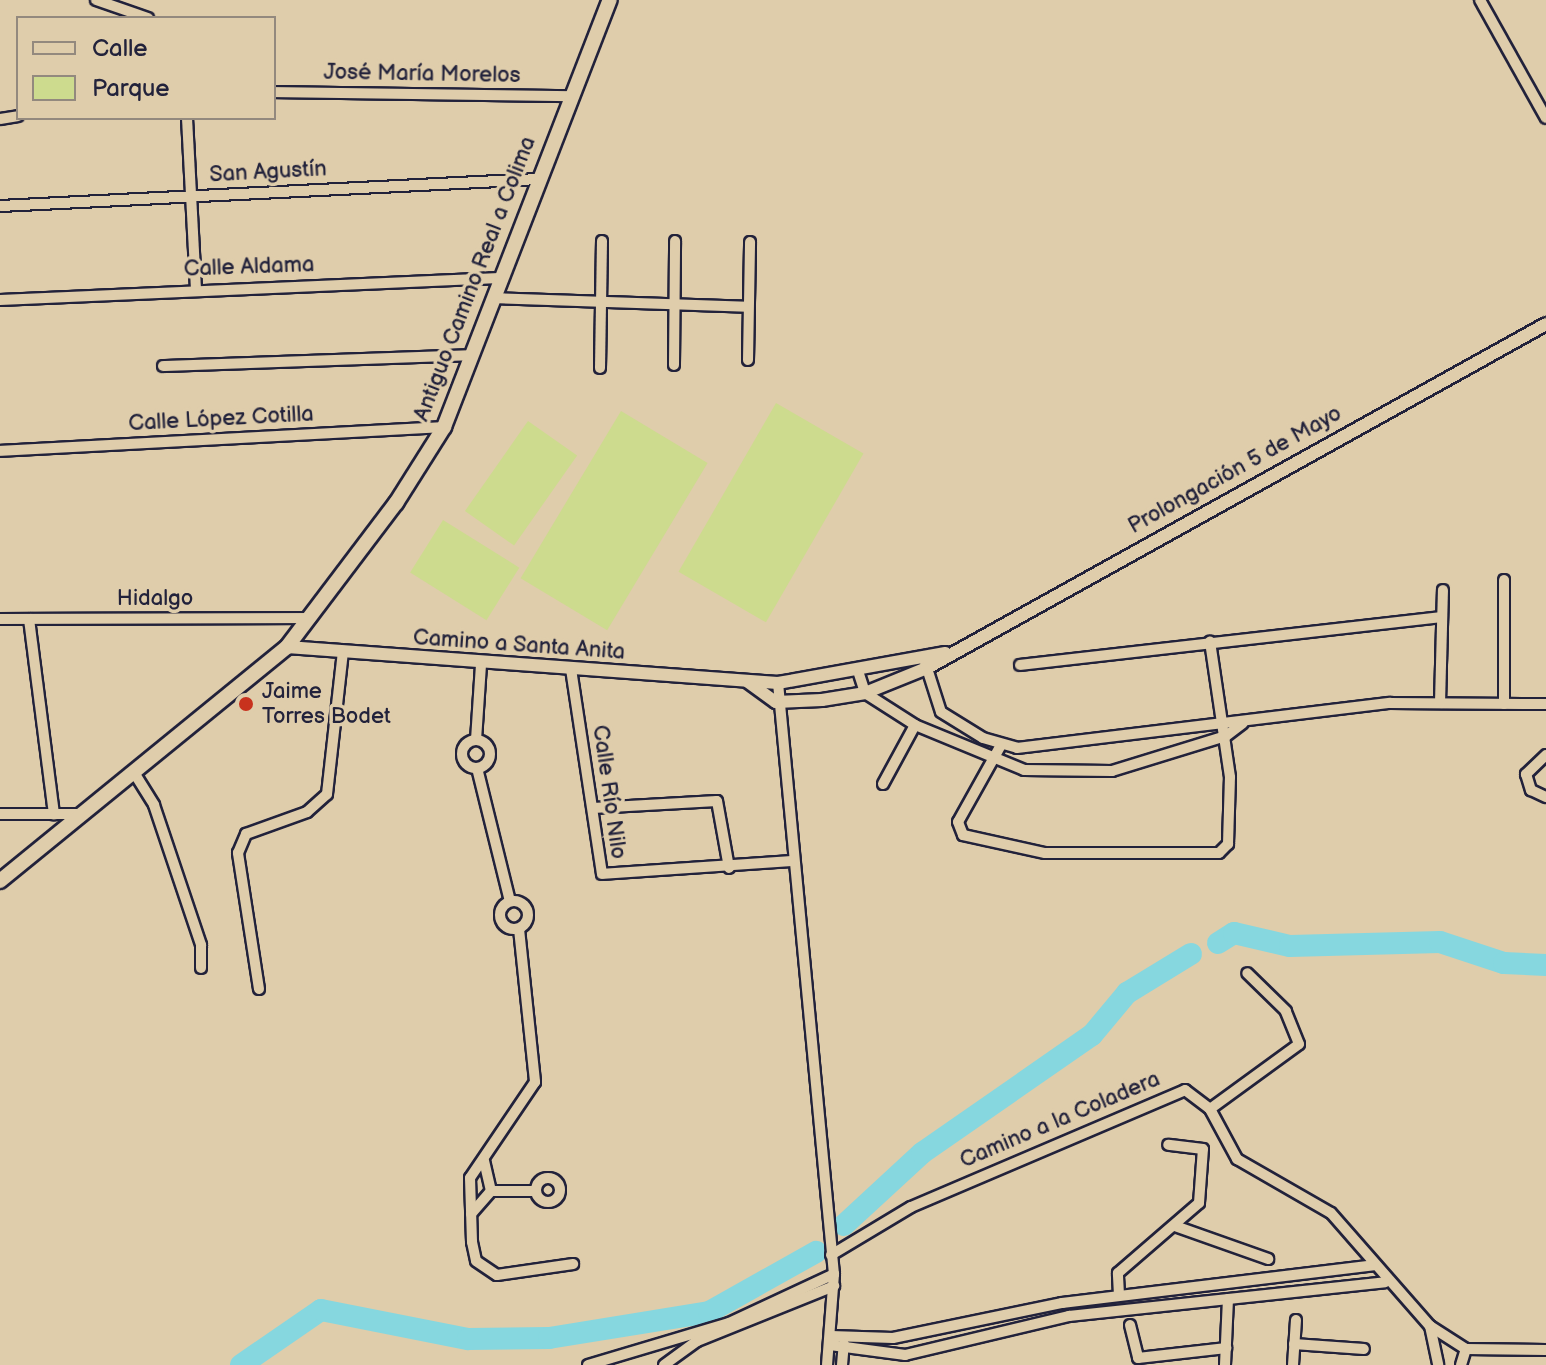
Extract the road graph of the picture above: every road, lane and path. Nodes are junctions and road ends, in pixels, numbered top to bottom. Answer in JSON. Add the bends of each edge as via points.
{"nodes":[{"id":1,"x":96,"y":0,"type":"edge"},
{"id":2,"x":610,"y":0,"type":"edge"},
{"id":3,"x":1480,"y":0,"type":"edge"},
{"id":4,"x":142,"y":16,"type":"edge"},
{"id":5,"x":276,"y":92,"type":"edge"},
{"id":6,"x":569,"y":96,"type":"junction"},
{"id":7,"x":1546,"y":118,"type":"edge"},
{"id":8,"x":187,"y":120,"type":"edge"},
{"id":9,"x":538,"y":179,"type":"junction"},
{"id":10,"x":192,"y":196,"type":"junction"},
{"id":11,"x":0,"y":206,"type":"edge"},
{"id":12,"x":602,"y":241,"type":"dead end"},
{"id":13,"x":675,"y":241,"type":"dead end"},
{"id":14,"x":750,"y":242,"type":"dead end"},
{"id":15,"x":500,"y":278,"type":"junction"},
{"id":16,"x":196,"y":288,"type":"junction"},
{"id":17,"x":493,"y":298,"type":"junction"},
{"id":18,"x":0,"y":300,"type":"edge"},
{"id":19,"x":600,"y":305,"type":"junction"},
{"id":20,"x":675,"y":305,"type":"junction"},
{"id":21,"x":747,"y":307,"type":"junction"},
{"id":22,"x":1546,"y":324,"type":"edge"},
{"id":23,"x":471,"y":355,"type":"junction"},
{"id":24,"x":748,"y":360,"type":"dead end"},
{"id":25,"x":674,"y":365,"type":"dead end"},
{"id":26,"x":163,"y":366,"type":"dead end"},
{"id":27,"x":600,"y":368,"type":"dead end"},
{"id":28,"x":444,"y":427,"type":"junction"},
{"id":29,"x":0,"y":451,"type":"edge"},
{"id":30,"x":1504,"y":580,"type":"dead end"},
{"id":31,"x":1443,"y":590,"type":"dead end"},
{"id":32,"x":1441,"y":617,"type":"junction"},
{"id":33,"x":311,"y":618,"type":"junction"},
{"id":34,"x":0,"y":619,"type":"edge"},
{"id":35,"x":29,"y":619,"type":"junction"},
{"id":36,"x":1210,"y":641,"type":"junction"},
{"id":37,"x":287,"y":647,"type":"junction"},
{"id":38,"x":343,"y":652,"type":"junction"},
{"id":39,"x":923,"y":652,"type":"junction"},
{"id":40,"x":945,"y":653,"type":"junction"},
{"id":41,"x":481,"y":665,"type":"junction"},
{"id":42,"x":1020,"y":665,"type":"dead end"},
{"id":43,"x":927,"y":668,"type":"junction"},
{"id":44,"x":571,"y":669,"type":"junction"},
{"id":45,"x":859,"y":674,"type":"junction"},
{"id":46,"x":748,"y":682,"type":"junction"},
{"id":47,"x":778,"y":683,"type":"junction"},
{"id":48,"x":865,"y":693,"type":"junction"},
{"id":49,"x":776,"y":702,"type":"junction"},
{"id":50,"x":1440,"y":703,"type":"junction"},
{"id":51,"x":1504,"y":704,"type":"junction"},
{"id":52,"x":1546,"y":704,"type":"edge"},
{"id":53,"x":1224,"y":722,"type":"junction"},
{"id":54,"x":1243,"y":723,"type":"junction"},
{"id":55,"x":915,"y":725,"type":"junction"},
{"id":56,"x":1226,"y":736,"type":"junction"},
{"id":57,"x":476,"y":740,"type":"junction"},
{"id":58,"x":1001,"y":745,"type":"junction"},
{"id":59,"x":1546,"y":755,"type":"edge"},
{"id":60,"x":992,"y":760,"type":"junction"},
{"id":61,"x":477,"y":768,"type":"junction"},
{"id":62,"x":133,"y":771,"type":"junction"},
{"id":63,"x":883,"y":784,"type":"dead end"},
{"id":64,"x":1546,"y":797,"type":"edge"},
{"id":65,"x":593,"y":808,"type":"junction"},
{"id":66,"x":0,"y":814,"type":"edge"},
{"id":67,"x":54,"y":814,"type":"junction"},
{"id":68,"x":81,"y":814,"type":"junction"},
{"id":69,"x":791,"y":861,"type":"junction"},
{"id":70,"x":729,"y":868,"type":"junction"},
{"id":71,"x":0,"y":881,"type":"edge"},
{"id":72,"x":510,"y":901,"type":"junction"},
{"id":73,"x":519,"y":929,"type":"junction"},
{"id":74,"x":201,"y":968,"type":"dead end"},
{"id":75,"x":1247,"y":973,"type":"dead end"},
{"id":76,"x":259,"y":989,"type":"dead end"},
{"id":77,"x":1210,"y":1109,"type":"junction"},
{"id":78,"x":1168,"y":1145,"type":"dead end"},
{"id":79,"x":484,"y":1160,"type":"junction"},
{"id":80,"x":491,"y":1191,"type":"junction"},
{"id":81,"x":536,"y":1191,"type":"dead end"},
{"id":82,"x":471,"y":1214,"type":"junction"},
{"id":83,"x":1175,"y":1226,"type":"junction"},
{"id":84,"x":831,"y":1255,"type":"junction"},
{"id":85,"x":1268,"y":1259,"type":"dead end"},
{"id":86,"x":573,"y":1264,"type":"dead end"},
{"id":87,"x":1374,"y":1265,"type":"junction"},
{"id":88,"x":834,"y":1274,"type":"junction"},
{"id":89,"x":1238,"y":1282,"type":"junction"},
{"id":90,"x":1385,"y":1282,"type":"junction"},
{"id":91,"x":834,"y":1286,"type":"junction"},
{"id":92,"x":1119,"y":1295,"type":"junction"},
{"id":93,"x":1240,"y":1298,"type":"junction"},
{"id":94,"x":1228,"y":1299,"type":"junction"},
{"id":95,"x":1296,"y":1320,"type":"dead end"},
{"id":96,"x":834,"y":1321,"type":"junction"},
{"id":97,"x":972,"y":1322,"type":"junction"},
{"id":98,"x":1130,"y":1325,"type":"dead end"},
{"id":99,"x":1430,"y":1326,"type":"junction"},
{"id":100,"x":975,"y":1335,"type":"junction"},
{"id":101,"x":831,"y":1341,"type":"junction"},
{"id":102,"x":844,"y":1343,"type":"junction"},
{"id":103,"x":1294,"y":1344,"type":"junction"},
{"id":104,"x":1226,"y":1348,"type":"junction"},
{"id":105,"x":1364,"y":1349,"type":"dead end"},
{"id":106,"x":1466,"y":1349,"type":"junction"},
{"id":107,"x":1546,"y":1350,"type":"edge"},
{"id":108,"x":870,"y":1359,"type":"edge"},
{"id":109,"x":588,"y":1365,"type":"edge"},
{"id":110,"x":664,"y":1365,"type":"edge"},
{"id":111,"x":827,"y":1365,"type":"edge"},
{"id":112,"x":842,"y":1365,"type":"edge"},
{"id":113,"x":1225,"y":1365,"type":"edge"},
{"id":114,"x":1293,"y":1365,"type":"edge"},
{"id":115,"x":1438,"y":1365,"type":"edge"},
{"id":116,"x":1461,"y":1365,"type":"edge"}],
"edges":[{"from":1,"to":4,"type":"street"},
{"from":2,"to":6,"type":"main road","name":"Antiguo Camino Real a Colima"},
{"from":3,"to":7,"type":"street"},
{"from":5,"to":6,"type":"street","name":"José María Morelos"},
{"from":6,"to":9,"type":"main road","name":"Antiguo Camino Real a Colima"},
{"from":8,"to":10,"type":"street"},
{"from":9,"to":10,"type":"street","name":"San Agustín"},
{"from":9,"to":15,"type":"main road","name":"Antiguo Camino Real a Colima"},
{"from":10,"to":11,"type":"street","name":"San Agustín"},
{"from":10,"to":16,"type":"street"},
{"from":12,"to":19,"type":"street"},
{"from":13,"to":20,"type":"street"},
{"from":14,"to":21,"type":"street"},
{"from":15,"to":16,"type":"street","name":"Calle Aldama"},
{"from":15,"to":17,"type":"main road","name":"Antiguo Camino Real a Colima"},
{"from":16,"to":18,"type":"street","name":"Calle Aldama"},
{"from":17,"to":19,"type":"street"},
{"from":17,"to":23,"type":"main road","name":"Antiguo Camino Real a Colima"},
{"from":19,"to":20,"type":"street"},
{"from":19,"to":27,"type":"street"},
{"from":20,"to":21,"type":"street"},
{"from":20,"to":25,"type":"street"},
{"from":21,"to":24,"type":"street"},
{"from":22,"to":40,"type":"street","name":"Prolongación 5 de Mayo"},
{"from":23,"to":26,"type":"street"},
{"from":23,"to":28,"type":"main road","name":"Antiguo Camino Real a Colima"},
{"from":28,"to":29,"type":"street","name":"Calle López Cotilla"},
{"from":28,"to":33,"type":"main road","name":"Antiguo Camino Real a Colima"},
{"from":30,"to":51,"type":"street"},
{"from":31,"to":32,"type":"street"},
{"from":32,"to":36,"type":"street"},
{"from":32,"to":50,"type":"street"},
{"from":33,"to":35,"type":"street","name":"Hidalgo"},
{"from":33,"to":37,"type":"main road","name":"Antiguo Camino Real a Colima"},
{"from":34,"to":35,"type":"street","name":"Hidalgo"},
{"from":35,"to":67,"type":"street"},
{"from":36,"to":42,"type":"street","via":[[1039,669]]},
{"from":36,"to":53,"type":"street"},
{"from":37,"to":38,"type":"street","name":"Camino a Santa Anita"},
{"from":37,"to":62,"type":"main road","name":"Antiguo Camino Real a Colima"},
{"from":38,"to":41,"type":"street","name":"Camino a Santa Anita"},
{"from":38,"to":76,"type":"street","via":[[327,794],[307,812],[246,834],[238,853]]},
{"from":39,"to":40,"type":"street"},
{"from":39,"to":43,"type":"street"},
{"from":39,"to":45,"type":"street"},
{"from":40,"to":43,"type":"street","name":"Prolongación 5 de Mayo"},
{"from":41,"to":44,"type":"street","name":"Camino a Santa Anita"},
{"from":41,"to":57,"type":"street"},
{"from":43,"to":48,"type":"street","name":"Prolongación 5 de Mayo"},
{"from":43,"to":58,"type":"street","via":[[941,712]]},
{"from":44,"to":46,"type":"street","name":"Camino a Santa Anita"},
{"from":44,"to":65,"type":"street","name":"Calle Río Nilo"},
{"from":45,"to":47,"type":"street"},
{"from":45,"to":48,"type":"street"},
{"from":46,"to":47,"type":"street","name":"Camino a Santa Anita"},
{"from":46,"to":49,"type":"street"},
{"from":47,"to":49,"type":"street"},
{"from":48,"to":49,"type":"street","name":"Prolongación 5 de Mayo"},
{"from":48,"to":55,"type":"street"},
{"from":49,"to":69,"type":"street"},
{"from":50,"to":51,"type":"street"},
{"from":50,"to":54,"type":"street","via":[[1293,712]]},
{"from":51,"to":52,"type":"street"},
{"from":53,"to":54,"type":"street"},
{"from":53,"to":56,"type":"street"},
{"from":53,"to":58,"type":"street","via":[[1046,749]]},
{"from":54,"to":56,"type":"street"},
{"from":55,"to":60,"type":"street"},
{"from":55,"to":63,"type":"street"},
{"from":56,"to":60,"type":"street","via":[[1112,771],[1024,770]]},
{"from":56,"to":60,"type":"street","via":[[1229,835],[1219,853],[1045,853],[963,835],[958,822]]},
{"from":57,"to":61,"type":"street","via":[[490,756]]},
{"from":57,"to":61,"type":"street","via":[[462,753]]},
{"from":58,"to":60,"type":"street"},
{"from":59,"to":64,"type":"street","via":[[1526,774],[1531,790]]},
{"from":61,"to":72,"type":"street"},
{"from":62,"to":68,"type":"main road","name":"Antiguo Camino Real a Colima"},
{"from":62,"to":74,"type":"street","via":[[154,805],[201,945]]},
{"from":65,"to":70,"type":"street","via":[[717,801]]},
{"from":65,"to":70,"type":"street","name":"Calle Río Nilo","via":[[599,870],[607,877]]},
{"from":66,"to":67,"type":"street"},
{"from":67,"to":68,"type":"street"},
{"from":68,"to":71,"type":"main road","name":"Antiguo Camino Real a Colima"},
{"from":69,"to":70,"type":"street","name":"Calle Río Nilo"},
{"from":69,"to":84,"type":"street"},
{"from":72,"to":73,"type":"street","via":[[528,910]]},
{"from":72,"to":73,"type":"street","via":[[500,918]]},
{"from":73,"to":79,"type":"street","via":[[535,1082]]},
{"from":75,"to":77,"type":"street","via":[[1286,1011],[1299,1044]]},
{"from":77,"to":84,"type":"street","name":"Camino a la Coladera","via":[[1178,1090],[911,1207]]},
{"from":77,"to":87,"type":"street","via":[[1237,1159],[1312,1197]]},
{"from":78,"to":83,"type":"street","via":[[1204,1153],[1199,1203]]},
{"from":79,"to":80,"type":"street"},
{"from":79,"to":82,"type":"street","via":[[467,1189]]},
{"from":80,"to":81,"type":"street"},
{"from":80,"to":82,"type":"street"},
{"from":82,"to":86,"type":"street","via":[[472,1242],[484,1271],[513,1276]]},
{"from":83,"to":85,"type":"street"},
{"from":83,"to":92,"type":"street","via":[[1118,1273]]},
{"from":84,"to":88,"type":"street"},
{"from":87,"to":89,"type":"street"},
{"from":87,"to":90,"type":"street"},
{"from":88,"to":91,"type":"street"},
{"from":88,"to":109,"type":"street","via":[[729,1323]]},
{"from":89,"to":92,"type":"street"},
{"from":89,"to":93,"type":"street"},
{"from":90,"to":93,"type":"street"},
{"from":90,"to":99,"type":"street"},
{"from":91,"to":96,"type":"street"},
{"from":91,"to":110,"type":"street","via":[[697,1341]]},
{"from":92,"to":97,"type":"street"},
{"from":93,"to":94,"type":"street"},
{"from":94,"to":100,"type":"street"},
{"from":94,"to":104,"type":"street"},
{"from":95,"to":103,"type":"street"},
{"from":96,"to":101,"type":"street"},
{"from":96,"to":102,"type":"street"},
{"from":97,"to":100,"type":"street"},
{"from":97,"to":102,"type":"street"},
{"from":98,"to":104,"type":"street","via":[[1138,1358]]},
{"from":99,"to":106,"type":"street"},
{"from":99,"to":115,"type":"street"},
{"from":100,"to":108,"type":"street"},
{"from":101,"to":102,"type":"street"},
{"from":101,"to":111,"type":"street"},
{"from":102,"to":108,"type":"street"},
{"from":102,"to":112,"type":"street"},
{"from":103,"to":105,"type":"street"},
{"from":103,"to":114,"type":"street"},
{"from":104,"to":113,"type":"street"},
{"from":106,"to":107,"type":"street"},
{"from":106,"to":116,"type":"street"}]}
